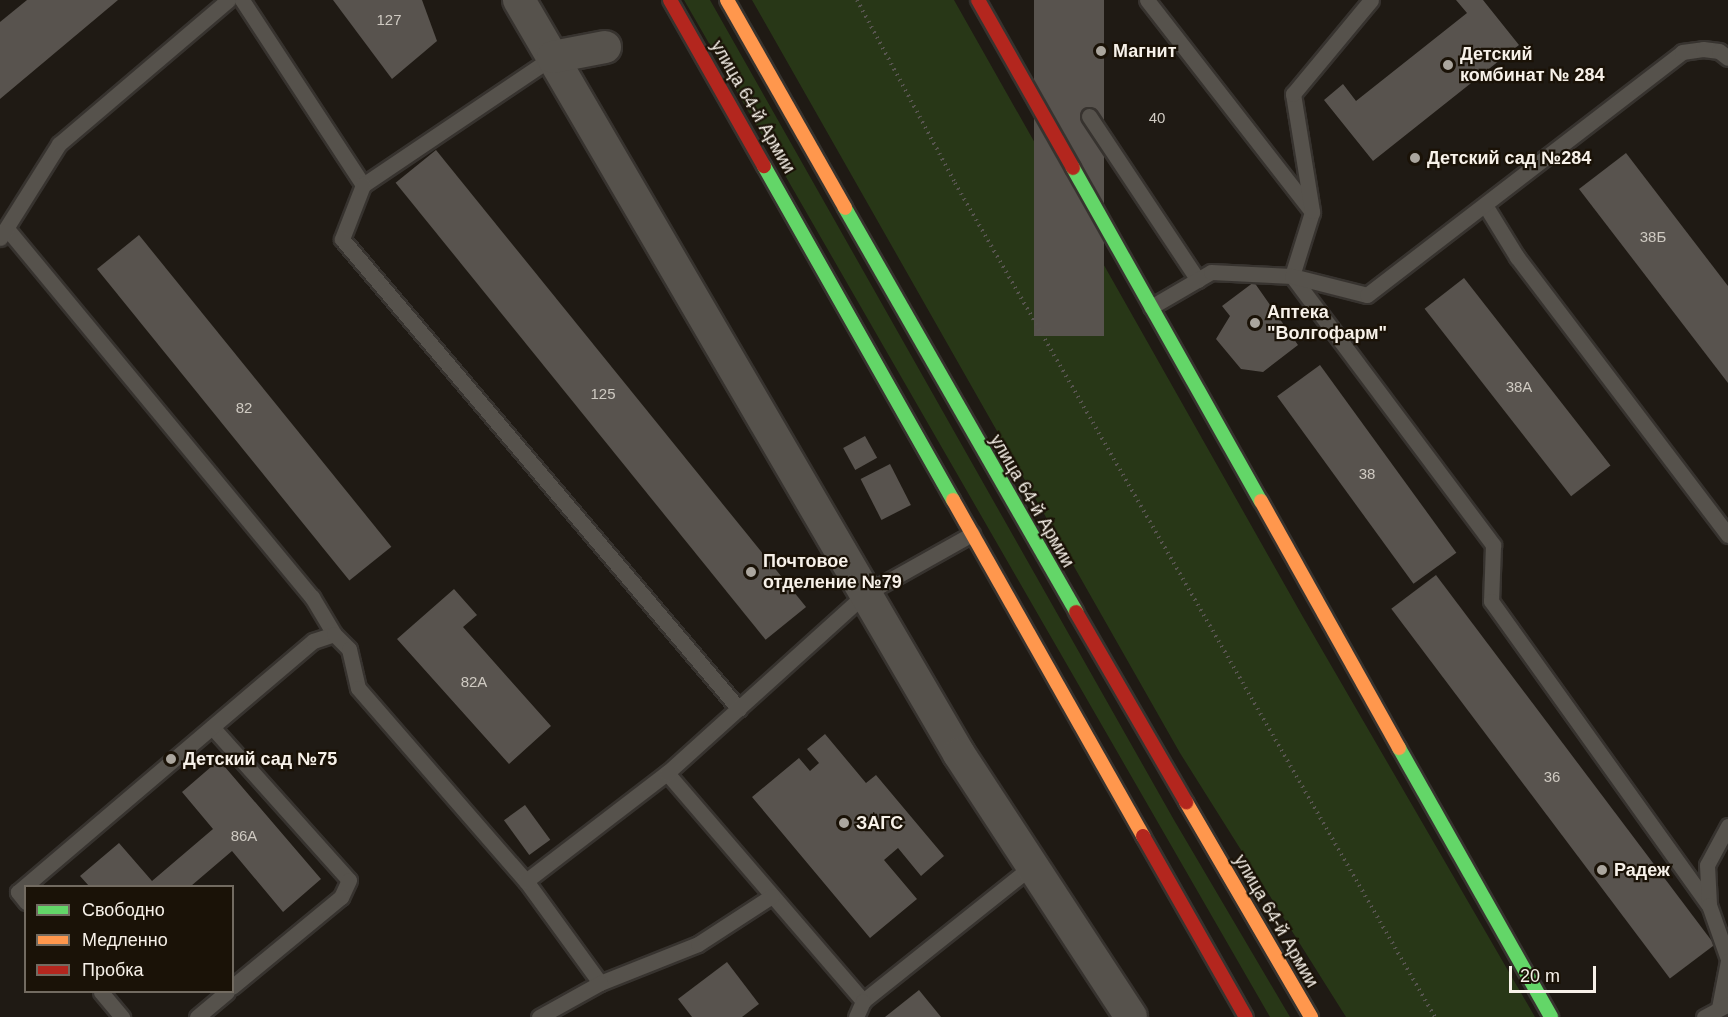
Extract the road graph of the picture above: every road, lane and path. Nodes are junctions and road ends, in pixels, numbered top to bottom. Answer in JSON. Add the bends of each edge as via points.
{"nodes":[{"id":1,"x":228,"y":0,"type":"edge"},
{"id":2,"x":242,"y":0,"type":"edge"},
{"id":3,"x":519,"y":0,"type":"edge"},
{"id":4,"x":670,"y":0,"type":"edge"},
{"id":5,"x":727,"y":0,"type":"edge"},
{"id":6,"x":857,"y":0,"type":"edge"},
{"id":7,"x":978,"y":0,"type":"edge"},
{"id":8,"x":1147,"y":0,"type":"edge"},
{"id":9,"x":1371,"y":0,"type":"edge"},
{"id":10,"x":604,"y":47,"type":"dead end"},
{"id":11,"x":553,"y":57,"type":"junction"},
{"id":12,"x":1728,"y":58,"type":"edge"},
{"id":13,"x":1089,"y":116,"type":"dead end"},
{"id":14,"x":363,"y":185,"type":"junction"},
{"id":15,"x":1485,"y":206,"type":"junction"},
{"id":16,"x":1312,"y":212,"type":"junction"},
{"id":17,"x":4,"y":234,"type":"edge"},
{"id":18,"x":1292,"y":276,"type":"junction"},
{"id":19,"x":1198,"y":280,"type":"junction"},
{"id":20,"x":1151,"y":307,"type":"junction"},
{"id":21,"x":972,"y":534,"type":"junction"},
{"id":22,"x":1728,"y":535,"type":"edge"},
{"id":23,"x":865,"y":594,"type":"junction"},
{"id":24,"x":334,"y":634,"type":"junction"},
{"id":25,"x":739,"y":709,"type":"junction"},
{"id":26,"x":212,"y":727,"type":"junction"},
{"id":27,"x":667,"y":773,"type":"junction"},
{"id":28,"x":1728,"y":826,"type":"edge"},
{"id":29,"x":1031,"y":867,"type":"junction"},
{"id":30,"x":526,"y":881,"type":"junction"},
{"id":31,"x":26,"y":885,"type":"edge"},
{"id":32,"x":24,"y":887,"type":"edge"},
{"id":33,"x":772,"y":896,"type":"junction"},
{"id":34,"x":24,"y":900,"type":"edge"},
{"id":35,"x":1709,"y":905,"type":"junction"},
{"id":36,"x":1728,"y":960,"type":"edge"},
{"id":37,"x":600,"y":983,"type":"junction"},
{"id":38,"x":234,"y":985,"type":"edge"},
{"id":39,"x":102,"y":993,"type":"edge"},
{"id":40,"x":226,"y":993,"type":"edge"},
{"id":41,"x":863,"y":1001,"type":"junction"},
{"id":42,"x":1723,"y":1006,"type":"edge"},
{"id":43,"x":122,"y":1017,"type":"edge"},
{"id":44,"x":197,"y":1017,"type":"edge"},
{"id":45,"x":539,"y":1017,"type":"edge"},
{"id":46,"x":856,"y":1017,"type":"edge"},
{"id":47,"x":1131,"y":1017,"type":"edge"},
{"id":48,"x":1246,"y":1017,"type":"edge"},
{"id":49,"x":1311,"y":1017,"type":"edge"},
{"id":50,"x":1435,"y":1017,"type":"edge"},
{"id":51,"x":1551,"y":1017,"type":"edge"},
{"id":52,"x":1704,"y":1017,"type":"edge"}],
"edges":[{"from":1,"to":17,"type":"lane","via":[[59,144]]},
{"from":2,"to":14,"type":"lane"},
{"from":3,"to":11,"type":"street"},
{"from":4,"to":21,"type":"main road","name":"улица 64-й Армии"},
{"from":5,"to":49,"type":"main road","name":"улица 64-й Армии","via":[[1014,506]]},
{"from":6,"to":50,"type":"path","via":[[955,183]]},
{"from":7,"to":20,"type":"main road"},
{"from":8,"to":16,"type":"lane"},
{"from":9,"to":16,"type":"lane","via":[[1293,94]]},
{"from":10,"to":11,"type":"street"},
{"from":11,"to":14,"type":"lane"},
{"from":11,"to":23,"type":"street"},
{"from":12,"to":15,"type":"lane","via":[[1719,51],[1682,52]]},
{"from":13,"to":19,"type":"lane"},
{"from":14,"to":25,"type":"lane","via":[[342,239]]},
{"from":15,"to":18,"type":"lane","via":[[1367,295]]},
{"from":15,"to":22,"type":"lane","via":[[1517,256]]},
{"from":16,"to":18,"type":"lane"},
{"from":17,"to":24,"type":"lane","via":[[312,597]]},
{"from":18,"to":19,"type":"lane","via":[[1211,272]]},
{"from":18,"to":35,"type":"lane","via":[[1493,545],[1491,601]]},
{"from":19,"to":20,"type":"lane"},
{"from":20,"to":51,"type":"main road"},
{"from":21,"to":23,"type":"lane"},
{"from":21,"to":48,"type":"main road","name":"улица 64-й Армии"},
{"from":23,"to":25,"type":"lane"},
{"from":23,"to":29,"type":"street"},
{"from":24,"to":26,"type":"lane","via":[[313,641]]},
{"from":24,"to":30,"type":"lane","via":[[349,649],[358,688]]},
{"from":25,"to":27,"type":"lane"},
{"from":26,"to":31,"type":"lane"},
{"from":26,"to":38,"type":"lane","via":[[349,880],[341,897]]},
{"from":27,"to":30,"type":"lane"},
{"from":27,"to":33,"type":"lane"},
{"from":28,"to":35,"type":"lane","via":[[1707,866]]},
{"from":29,"to":41,"type":"lane"},
{"from":29,"to":47,"type":"street"},
{"from":30,"to":37,"type":"lane"},
{"from":32,"to":34,"type":"lane","via":[[18,892]]},
{"from":33,"to":37,"type":"lane","via":[[698,944]]},
{"from":33,"to":41,"type":"lane"},
{"from":35,"to":36,"type":"lane"},
{"from":36,"to":42,"type":"lane"},
{"from":37,"to":45,"type":"lane"},
{"from":39,"to":43,"type":"lane"},
{"from":40,"to":44,"type":"lane"},
{"from":41,"to":46,"type":"lane"},
{"from":42,"to":52,"type":"lane"}]}
